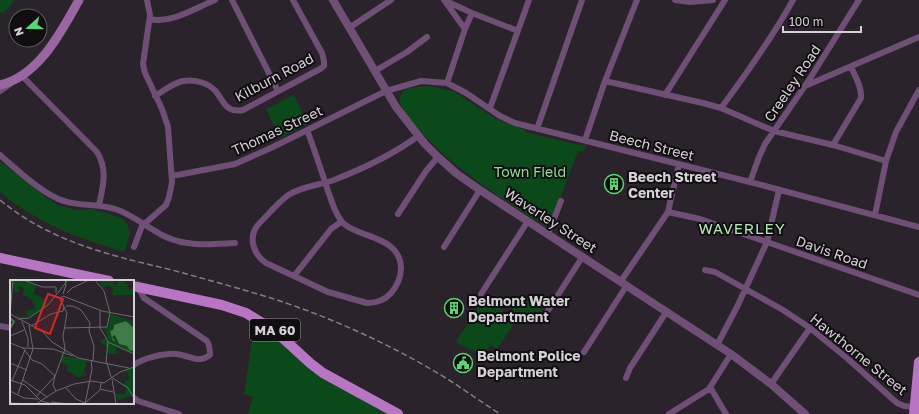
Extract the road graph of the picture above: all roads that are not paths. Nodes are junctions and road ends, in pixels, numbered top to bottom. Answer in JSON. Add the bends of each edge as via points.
{"nodes":[{"id":1,"x":79,"y":0,"type":"edge"},
{"id":2,"x":147,"y":0,"type":"edge"},
{"id":3,"x":215,"y":0,"type":"edge"},
{"id":4,"x":232,"y":0,"type":"edge"},
{"id":5,"x":293,"y":0,"type":"edge"},
{"id":6,"x":333,"y":0,"type":"edge"},
{"id":7,"x":391,"y":0,"type":"edge"},
{"id":8,"x":444,"y":0,"type":"edge"},
{"id":9,"x":529,"y":0,"type":"edge"},
{"id":10,"x":582,"y":0,"type":"edge"},
{"id":11,"x":637,"y":0,"type":"edge"},
{"id":12,"x":675,"y":0,"type":"edge"},
{"id":13,"x":713,"y":0,"type":"edge"},
{"id":14,"x":725,"y":0,"type":"edge"},
{"id":15,"x":793,"y":0,"type":"edge"},
{"id":16,"x":859,"y":0,"type":"edge"},
{"id":17,"x":472,"y":12,"type":"junction"},
{"id":18,"x":150,"y":19,"type":"junction"},
{"id":19,"x":349,"y":28,"type":"junction"},
{"id":20,"x":465,"y":29,"type":"junction"},
{"id":21,"x":518,"y":30,"type":"junction"},
{"id":22,"x":427,"y":37,"type":"dead end"},
{"id":23,"x":919,"y":37,"type":"edge"},
{"id":24,"x":851,"y":66,"type":"junction"},
{"id":25,"x":375,"y":71,"type":"junction"},
{"id":26,"x":18,"y":78,"type":"junction"},
{"id":27,"x":605,"y":81,"type":"junction"},
{"id":28,"x":447,"y":83,"type":"junction"},
{"id":29,"x":0,"y":85,"type":"edge"},
{"id":30,"x":803,"y":87,"type":"junction"},
{"id":31,"x":386,"y":90,"type":"junction"},
{"id":32,"x":919,"y":90,"type":"edge"},
{"id":33,"x":0,"y":91,"type":"edge"},
{"id":34,"x":278,"y":91,"type":"junction"},
{"id":35,"x":665,"y":94,"type":"junction"},
{"id":36,"x":155,"y":96,"type":"junction"},
{"id":37,"x":490,"y":108,"type":"junction"},
{"id":38,"x":722,"y":108,"type":"junction"},
{"id":39,"x":537,"y":129,"type":"junction"},
{"id":40,"x":307,"y":130,"type":"junction"},
{"id":41,"x":774,"y":131,"type":"junction"},
{"id":42,"x":418,"y":136,"type":"junction"},
{"id":43,"x":585,"y":140,"type":"junction"},
{"id":44,"x":833,"y":145,"type":"junction"},
{"id":45,"x":0,"y":155,"type":"edge"},
{"id":46,"x":438,"y":157,"type":"junction"},
{"id":47,"x":886,"y":161,"type":"junction"},
{"id":48,"x":679,"y":164,"type":"junction"},
{"id":49,"x":172,"y":176,"type":"junction"},
{"id":50,"x":326,"y":182,"type":"junction"},
{"id":51,"x":750,"y":182,"type":"junction"},
{"id":52,"x":480,"y":190,"type":"junction"},
{"id":53,"x":779,"y":190,"type":"junction"},
{"id":54,"x":561,"y":201,"type":"dead end"},
{"id":55,"x":100,"y":205,"type":"junction"},
{"id":56,"x":668,"y":212,"type":"junction"},
{"id":57,"x":398,"y":214,"type":"dead end"},
{"id":58,"x":875,"y":216,"type":"junction"},
{"id":59,"x":528,"y":221,"type":"junction"},
{"id":60,"x":341,"y":222,"type":"junction"},
{"id":61,"x":144,"y":224,"type":"junction"},
{"id":62,"x":919,"y":227,"type":"edge"},
{"id":63,"x":548,"y":234,"type":"junction"},
{"id":64,"x":767,"y":242,"type":"junction"},
{"id":65,"x":235,"y":243,"type":"dead end"},
{"id":66,"x":134,"y":247,"type":"dead end"},
{"id":67,"x":444,"y":247,"type":"dead end"},
{"id":68,"x":583,"y":256,"type":"junction"},
{"id":69,"x":0,"y":258,"type":"edge"},
{"id":70,"x":705,"y":270,"type":"dead end"},
{"id":71,"x":294,"y":276,"type":"junction"},
{"id":72,"x":104,"y":280,"type":"edge"},
{"id":73,"x":624,"y":283,"type":"junction"},
{"id":74,"x":135,"y":287,"type":"edge"},
{"id":75,"x":745,"y":288,"type":"junction"},
{"id":76,"x":481,"y":294,"type":"dead end"},
{"id":77,"x":919,"y":295,"type":"edge"},
{"id":78,"x":667,"y":311,"type":"junction"},
{"id":79,"x":547,"y":312,"type":"dead end"},
{"id":80,"x":0,"y":326,"type":"edge"},
{"id":81,"x":10,"y":328,"type":"edge"},
{"id":82,"x":810,"y":328,"type":"junction"},
{"id":83,"x":717,"y":345,"type":"junction"},
{"id":84,"x":584,"y":352,"type":"dead end"},
{"id":85,"x":731,"y":354,"type":"junction"},
{"id":86,"x":134,"y":365,"type":"edge"},
{"id":87,"x":919,"y":366,"type":"edge"},
{"id":88,"x":626,"y":378,"type":"dead end"},
{"id":89,"x":771,"y":384,"type":"junction"},
{"id":90,"x":710,"y":387,"type":"junction"},
{"id":91,"x":134,"y":397,"type":"edge"},
{"id":92,"x":915,"y":411,"type":"edge"},
{"id":93,"x":179,"y":414,"type":"edge"},
{"id":94,"x":398,"y":414,"type":"edge"},
{"id":95,"x":669,"y":414,"type":"edge"},
{"id":96,"x":726,"y":414,"type":"edge"},
{"id":97,"x":805,"y":414,"type":"edge"}],
"edges":[{"from":1,"to":26,"type":"main road","via":[[43,55]]},
{"from":2,"to":18,"type":"street"},
{"from":3,"to":18,"type":"street","via":[[168,19]]},
{"from":4,"to":34,"type":"street"},
{"from":5,"to":34,"type":"street","name":"Kilburn Road","via":[[322,53],[324,66]]},
{"from":6,"to":19,"type":"street","name":"Waverley Street"},
{"from":7,"to":19,"type":"street"},
{"from":8,"to":17,"type":"street"},
{"from":8,"to":20,"type":"street"},
{"from":9,"to":21,"type":"street"},
{"from":10,"to":39,"type":"street"},
{"from":11,"to":27,"type":"street"},
{"from":12,"to":13,"type":"street"},
{"from":14,"to":35,"type":"street"},
{"from":15,"to":38,"type":"street","via":[[746,76]]},
{"from":16,"to":30,"type":"street","name":"Creeley Road"},
{"from":17,"to":20,"type":"street"},
{"from":17,"to":21,"type":"street"},
{"from":18,"to":36,"type":"street","via":[[143,64]]},
{"from":19,"to":25,"type":"street","name":"Waverley Street"},
{"from":20,"to":28,"type":"street"},
{"from":21,"to":37,"type":"street"},
{"from":22,"to":25,"type":"street"},
{"from":23,"to":24,"type":"street"},
{"from":24,"to":30,"type":"street"},
{"from":24,"to":44,"type":"street","via":[[861,98]]},
{"from":25,"to":31,"type":"street","name":"Waverley Street"},
{"from":26,"to":29,"type":"main road"},
{"from":26,"to":33,"type":"street"},
{"from":26,"to":55,"type":"street","via":[[94,148],[100,157],[104,177]]},
{"from":27,"to":35,"type":"street"},
{"from":27,"to":43,"type":"street"},
{"from":28,"to":31,"type":"street","name":"Beech Street","via":[[421,81]]},
{"from":28,"to":37,"type":"street","name":"Beech Street"},
{"from":30,"to":41,"type":"street","name":"Creeley Road"},
{"from":31,"to":40,"type":"street","name":"Thomas Street"},
{"from":31,"to":42,"type":"street","name":"Waverley Street"},
{"from":32,"to":47,"type":"street","via":[[896,132]]},
{"from":34,"to":36,"type":"street","name":"Kilburn Road","via":[[243,110],[236,111],[225,105],[213,88],[198,81],[179,82]]},
{"from":35,"to":38,"type":"street"},
{"from":36,"to":49,"type":"street","via":[[168,126]]},
{"from":37,"to":39,"type":"street","name":"Beech Street","via":[[515,123]]},
{"from":38,"to":41,"type":"street"},
{"from":39,"to":43,"type":"street","name":"Beech Street"},
{"from":40,"to":49,"type":"street","name":"Thomas Street","via":[[231,165]]},
{"from":40,"to":50,"type":"street"},
{"from":41,"to":44,"type":"street"},
{"from":41,"to":51,"type":"street","name":"Creeley Road","via":[[765,144]]},
{"from":42,"to":46,"type":"street","name":"Waverley Street"},
{"from":42,"to":50,"type":"street","via":[[373,162]]},
{"from":43,"to":48,"type":"street","name":"Beech Street"},
{"from":44,"to":47,"type":"street"},
{"from":45,"to":55,"type":"street","via":[[51,195],[64,201]]},
{"from":46,"to":52,"type":"street","name":"Waverley Street"},
{"from":46,"to":57,"type":"street"},
{"from":47,"to":58,"type":"street"},
{"from":48,"to":51,"type":"street","name":"Beech Street"},
{"from":48,"to":56,"type":"street"},
{"from":49,"to":61,"type":"street","via":[[170,195],[166,204]]},
{"from":50,"to":60,"type":"street"},
{"from":50,"to":71,"type":"street","via":[[289,194],[257,226],[253,240],[258,256],[266,263]]},
{"from":51,"to":53,"type":"street","name":"Beech Street"},
{"from":52,"to":59,"type":"street","name":"Waverley Street"},
{"from":52,"to":67,"type":"street"},
{"from":53,"to":58,"type":"street","name":"Beech Street"},
{"from":53,"to":64,"type":"street"},
{"from":54,"to":63,"type":"street"},
{"from":55,"to":61,"type":"street","via":[[127,213]]},
{"from":56,"to":64,"type":"street","name":"Davis Road","via":[[700,219]]},
{"from":56,"to":73,"type":"street"},
{"from":58,"to":62,"type":"street","name":"Beech Street"},
{"from":59,"to":63,"type":"street","name":"Waverley Street"},
{"from":59,"to":76,"type":"street"},
{"from":60,"to":71,"type":"street","via":[[331,229]]},
{"from":60,"to":71,"type":"street","via":[[389,245],[396,253],[401,270],[390,295],[367,304],[328,292]]},
{"from":61,"to":65,"type":"street","via":[[180,242],[200,245]]},
{"from":61,"to":66,"type":"street"},
{"from":63,"to":68,"type":"street","name":"Waverley Street"},
{"from":64,"to":75,"type":"street"},
{"from":64,"to":77,"type":"street","name":"Davis Road"},
{"from":68,"to":73,"type":"street","name":"Waverley Street"},
{"from":68,"to":79,"type":"street"},
{"from":69,"to":72,"type":"main road"},
{"from":70,"to":75,"type":"street","name":"Hawthorne Street","via":[[715,272]]},
{"from":73,"to":78,"type":"street","name":"Waverley Street"},
{"from":73,"to":84,"type":"street"},
{"from":74,"to":86,"type":"street","via":[[144,298],[207,341],[210,355],[205,359],[198,359],[172,354],[146,359]]},
{"from":74,"to":94,"type":"main road","number":"MA 60","via":[[222,305],[246,313],[274,330],[323,372]]},
{"from":75,"to":82,"type":"street","name":"Hawthorne Street"},
{"from":75,"to":83,"type":"street"},
{"from":78,"to":83,"type":"street","name":"Waverley Street"},
{"from":78,"to":88,"type":"street"},
{"from":80,"to":81,"type":"street"},
{"from":82,"to":89,"type":"street"},
{"from":82,"to":92,"type":"street","name":"Hawthorne Street","via":[[897,403]]},
{"from":83,"to":85,"type":"street","name":"Waverley Street"},
{"from":85,"to":89,"type":"street","name":"Waverley Street"},
{"from":85,"to":90,"type":"street"},
{"from":87,"to":92,"type":"main road"},
{"from":89,"to":97,"type":"street","name":"Waverley Street"},
{"from":90,"to":95,"type":"street"},
{"from":90,"to":96,"type":"street"},
{"from":91,"to":93,"type":"street"}]}
